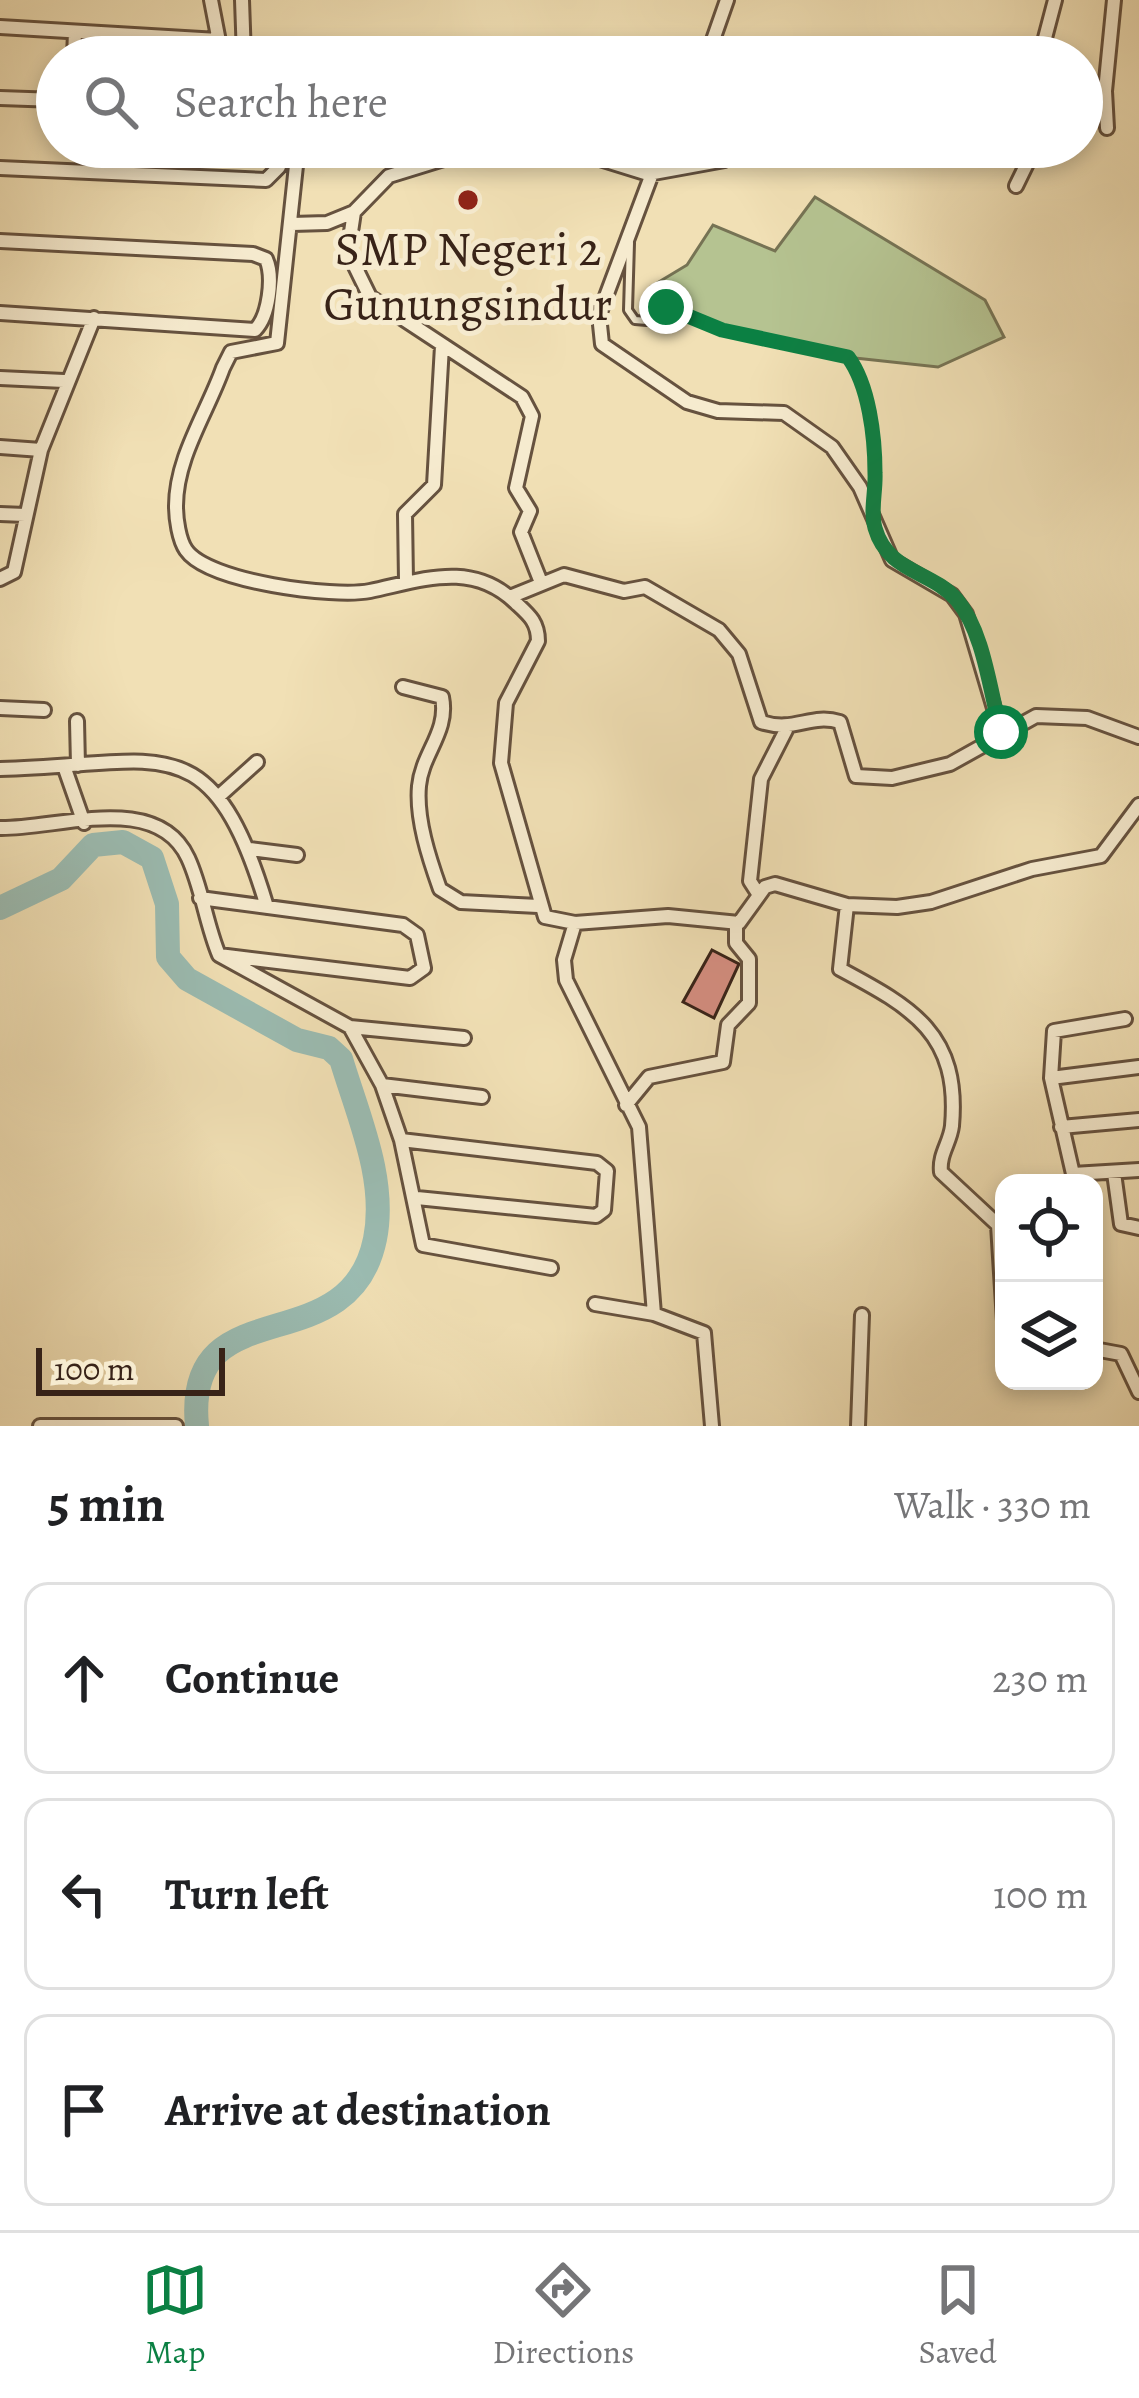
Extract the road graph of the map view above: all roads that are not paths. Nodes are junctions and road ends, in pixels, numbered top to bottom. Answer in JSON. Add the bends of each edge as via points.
{"nodes":[{"id":1,"x":211,"y":0,"type":"edge"},
{"id":2,"x":242,"y":0,"type":"edge"},
{"id":3,"x":728,"y":0,"type":"edge"},
{"id":4,"x":1055,"y":0,"type":"edge"},
{"id":5,"x":1114,"y":0,"type":"edge"},
{"id":6,"x":0,"y":27,"type":"edge"},
{"id":7,"x":75,"y":32,"type":"junction"},
{"id":8,"x":75,"y":36,"type":"edge"},
{"id":9,"x":146,"y":36,"type":"edge"},
{"id":10,"x":217,"y":36,"type":"edge"},
{"id":11,"x":243,"y":36,"type":"edge"},
{"id":12,"x":715,"y":36,"type":"edge"},
{"id":13,"x":1046,"y":36,"type":"edge"},
{"id":14,"x":1105,"y":91,"type":"joint"},
{"id":15,"x":0,"y":98,"type":"edge"},
{"id":16,"x":36,"y":99,"type":"edge"},
{"id":17,"x":1107,"y":128,"type":"dead end"},
{"id":18,"x":0,"y":167,"type":"edge"},
{"id":19,"x":277,"y":168,"type":"edge"},
{"id":20,"x":296,"y":168,"type":"edge"},
{"id":21,"x":415,"y":168,"type":"edge"},
{"id":22,"x":630,"y":168,"type":"edge"},
{"id":23,"x":651,"y":168,"type":"edge"},
{"id":24,"x":681,"y":168,"type":"edge"},
{"id":25,"x":1024,"y":168,"type":"edge"},
{"id":26,"x":648,"y":174,"type":"junction"},
{"id":27,"x":1016,"y":185,"type":"dead end"},
{"id":28,"x":354,"y":212,"type":"junction"},
{"id":29,"x":292,"y":224,"type":"junction"},
{"id":30,"x":630,"y":228,"type":"junction"},
{"id":31,"x":0,"y":241,"type":"edge"},
{"id":32,"x":0,"y":313,"type":"edge"},
{"id":33,"x":94,"y":318,"type":"junction"},
{"id":34,"x":442,"y":346,"type":"junction"},
{"id":35,"x":0,"y":378,"type":"edge"},
{"id":36,"x":64,"y":381,"type":"junction"},
{"id":37,"x":0,"y":447,"type":"edge"},
{"id":38,"x":41,"y":450,"type":"junction"},
{"id":39,"x":0,"y":514,"type":"edge"},
{"id":40,"x":25,"y":515,"type":"junction"},
{"id":41,"x":873,"y":523,"type":"junction"},
{"id":42,"x":0,"y":579,"type":"edge"},
{"id":43,"x":540,"y":580,"type":"junction"},
{"id":44,"x":406,"y":581,"type":"junction"},
{"id":45,"x":510,"y":597,"type":"junction"},
{"id":46,"x":403,"y":687,"type":"dead end"},
{"id":47,"x":0,"y":708,"type":"edge"},
{"id":48,"x":44,"y":710,"type":"dead end"},
{"id":49,"x":77,"y":721,"type":"dead end"},
{"id":50,"x":786,"y":730,"type":"junction"},
{"id":51,"x":1001,"y":732,"type":"junction"},
{"id":52,"x":1139,"y":737,"type":"edge"},
{"id":53,"x":257,"y":762,"type":"dead end"},
{"id":54,"x":70,"y":766,"type":"junction"},
{"id":55,"x":0,"y":769,"type":"edge"},
{"id":56,"x":218,"y":796,"type":"junction"},
{"id":57,"x":1139,"y":806,"type":"edge"},
{"id":58,"x":84,"y":823,"type":"junction"},
{"id":59,"x":0,"y":828,"type":"edge"},
{"id":60,"x":250,"y":849,"type":"junction"},
{"id":61,"x":297,"y":855,"type":"dead end"},
{"id":62,"x":759,"y":895,"type":"junction"},
{"id":63,"x":200,"y":898,"type":"junction"},
{"id":64,"x":847,"y":905,"type":"junction"},
{"id":65,"x":538,"y":906,"type":"junction"},
{"id":66,"x":267,"y":907,"type":"junction"},
{"id":67,"x":575,"y":923,"type":"junction"},
{"id":68,"x":736,"y":923,"type":"junction"},
{"id":69,"x":219,"y":956,"type":"junction"},
{"id":70,"x":1125,"y":1019,"type":"dead end"},
{"id":71,"x":350,"y":1027,"type":"junction"},
{"id":72,"x":464,"y":1038,"type":"dead end"},
{"id":73,"x":1139,"y":1067,"type":"edge"},
{"id":74,"x":1051,"y":1078,"type":"junction"},
{"id":75,"x":382,"y":1085,"type":"junction"},
{"id":76,"x":482,"y":1097,"type":"dead end"},
{"id":77,"x":626,"y":1105,"type":"junction"},
{"id":78,"x":1139,"y":1120,"type":"edge"},
{"id":79,"x":1061,"y":1127,"type":"junction"},
{"id":80,"x":401,"y":1140,"type":"junction"},
{"id":81,"x":1139,"y":1170,"type":"edge"},
{"id":82,"x":1114,"y":1173,"type":"junction"},
{"id":83,"x":417,"y":1198,"type":"junction"},
{"id":84,"x":1139,"y":1228,"type":"edge"},
{"id":85,"x":551,"y":1268,"type":"dead end"},
{"id":86,"x":1002,"y":1282,"type":"edge"},
{"id":87,"x":596,"y":1304,"type":"dead end"},
{"id":88,"x":654,"y":1314,"type":"junction"},
{"id":89,"x":862,"y":1315,"type":"dead end"},
{"id":90,"x":1103,"y":1351,"type":"edge"},
{"id":91,"x":1139,"y":1392,"type":"edge"},
{"id":92,"x":40,"y":1426,"type":"edge"},
{"id":93,"x":176,"y":1426,"type":"edge"},
{"id":94,"x":712,"y":1426,"type":"edge"},
{"id":95,"x":858,"y":1426,"type":"edge"}],
"edges":[{"from":1,"to":10,"type":"street"},
{"from":2,"to":11,"type":"street"},
{"from":3,"to":12,"type":"street"},
{"from":4,"to":13,"type":"street"},
{"from":5,"to":14,"type":"street"},
{"from":6,"to":7,"type":"street"},
{"from":7,"to":8,"type":"street"},
{"from":7,"to":9,"type":"street"},
{"from":14,"to":17,"type":"street"},
{"from":15,"to":16,"type":"street"},
{"from":18,"to":19,"type":"street","via":[[266,180]]},
{"from":20,"to":29,"type":"street"},
{"from":21,"to":28,"type":"street","via":[[389,176]]},
{"from":22,"to":26,"type":"street"},
{"from":23,"to":26,"type":"street"},
{"from":24,"to":26,"type":"street"},
{"from":25,"to":27,"type":"street"},
{"from":26,"to":30,"type":"street"},
{"from":28,"to":29,"type":"street"},
{"from":28,"to":34,"type":"street","via":[[348,252],[370,297]]},
{"from":29,"to":44,"type":"street","via":[[277,343],[231,352],[184,461],[176,509],[184,549],[224,571],[289,587],[370,591]]},
{"from":30,"to":41,"type":"street","via":[[597,321],[602,344],[687,403],[803,422],[843,459]]},
{"from":30,"to":41,"type":"lane","via":[[634,320],[666,307],[722,330],[848,357],[861,374],[876,468]]},
{"from":31,"to":33,"type":"street","via":[[253,254],[270,267],[255,329]]},
{"from":32,"to":33,"type":"street"},
{"from":33,"to":36,"type":"street"},
{"from":34,"to":43,"type":"street","via":[[522,397],[532,416],[516,488],[530,512],[520,532]]},
{"from":34,"to":44,"type":"street","via":[[434,485],[406,514]]},
{"from":35,"to":36,"type":"street"},
{"from":36,"to":38,"type":"street"},
{"from":37,"to":38,"type":"street"},
{"from":38,"to":40,"type":"street"},
{"from":39,"to":40,"type":"street"},
{"from":40,"to":42,"type":"street","via":[[14,572]]},
{"from":41,"to":51,"type":"street","via":[[892,560],[952,595],[966,614]]},
{"from":43,"to":45,"type":"street"},
{"from":43,"to":50,"type":"street","via":[[564,574],[624,591],[645,587],[719,630],[740,654],[761,722]]},
{"from":44,"to":45,"type":"street","via":[[477,577]]},
{"from":45,"to":65,"type":"street","via":[[538,631],[506,703],[501,763]]},
{"from":46,"to":65,"type":"street","via":[[442,697],[446,717],[419,784],[440,889],[461,902]]},
{"from":47,"to":48,"type":"street"},
{"from":49,"to":54,"type":"street"},
{"from":50,"to":51,"type":"street","via":[[823,717],[840,722],[856,776],[892,778],[950,764]]},
{"from":50,"to":62,"type":"street","via":[[761,778],[750,881]]},
{"from":51,"to":52,"type":"street","via":[[1052,715]]},
{"from":53,"to":56,"type":"street"},
{"from":54,"to":55,"type":"street"},
{"from":54,"to":56,"type":"street","via":[[150,759],[185,770]]},
{"from":54,"to":58,"type":"street"},
{"from":56,"to":60,"type":"street"},
{"from":57,"to":64,"type":"street","via":[[1109,850],[1092,860],[1032,869],[913,906]]},
{"from":58,"to":59,"type":"street"},
{"from":58,"to":63,"type":"street","via":[[156,823],[189,859]]},
{"from":60,"to":61,"type":"street"},
{"from":60,"to":66,"type":"street"},
{"from":62,"to":64,"type":"street","via":[[787,884]]},
{"from":62,"to":68,"type":"street"},
{"from":63,"to":66,"type":"street"},
{"from":63,"to":69,"type":"street"},
{"from":64,"to":86,"type":"street","via":[[840,969],[892,995],[944,1047],[952,1127],[940,1172],[998,1225]]},
{"from":65,"to":67,"type":"street","via":[[545,917]]},
{"from":66,"to":69,"type":"street","via":[[408,927],[423,970],[410,978]]},
{"from":67,"to":68,"type":"street","via":[[668,916]]},
{"from":67,"to":77,"type":"street","via":[[566,980]]},
{"from":68,"to":77,"type":"street","via":[[736,943],[749,959],[749,1003],[728,1025],[723,1062],[649,1077]]},
{"from":69,"to":71,"type":"street"},
{"from":70,"to":74,"type":"street","via":[[1054,1030]]},
{"from":71,"to":72,"type":"street"},
{"from":71,"to":75,"type":"street"},
{"from":73,"to":74,"type":"street"},
{"from":74,"to":79,"type":"street"},
{"from":75,"to":76,"type":"street"},
{"from":75,"to":80,"type":"street"},
{"from":77,"to":88,"type":"street","via":[[638,1127]]},
{"from":78,"to":79,"type":"street"},
{"from":79,"to":82,"type":"street","via":[[1073,1174]]},
{"from":80,"to":83,"type":"street"},
{"from":80,"to":83,"type":"street","via":[[597,1163],[607,1172],[604,1210],[596,1216]]},
{"from":81,"to":82,"type":"street"},
{"from":82,"to":84,"type":"street","via":[[1121,1224]]},
{"from":83,"to":85,"type":"street","via":[[430,1249]]},
{"from":87,"to":88,"type":"street"},
{"from":88,"to":94,"type":"street","via":[[707,1337]]},
{"from":89,"to":95,"type":"street"},
{"from":90,"to":91,"type":"street","via":[[1121,1354]]},
{"from":92,"to":93,"type":"street"}]}
